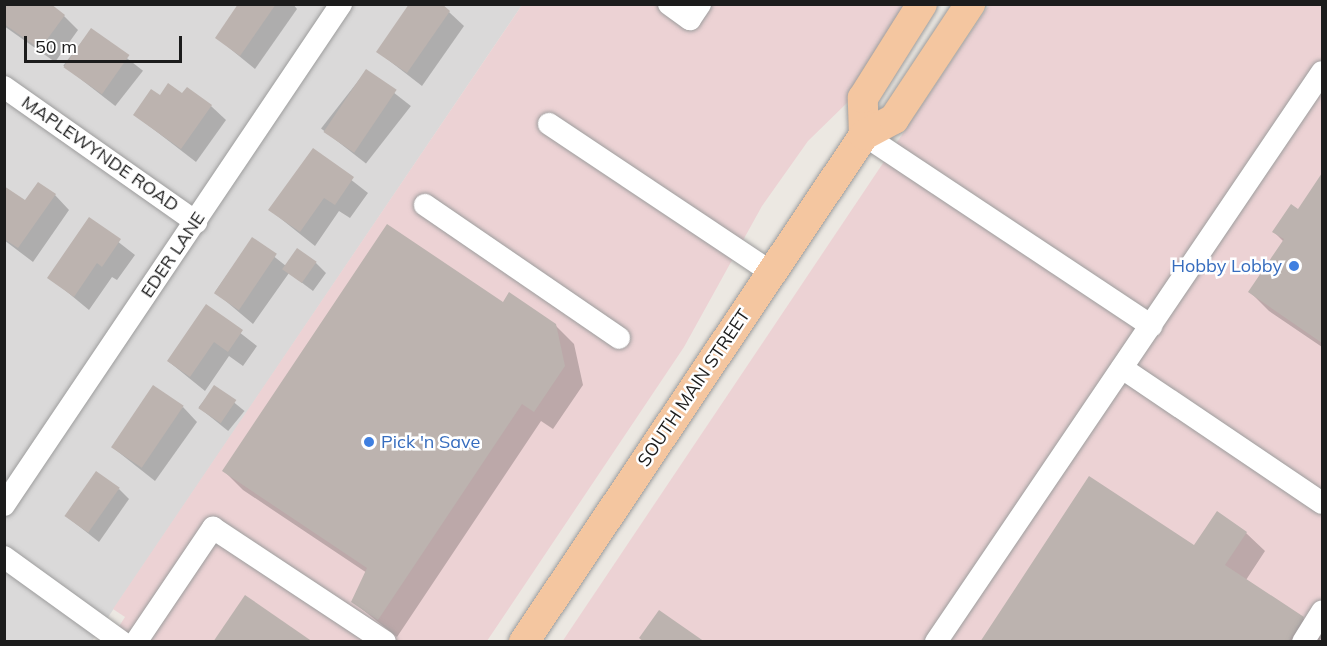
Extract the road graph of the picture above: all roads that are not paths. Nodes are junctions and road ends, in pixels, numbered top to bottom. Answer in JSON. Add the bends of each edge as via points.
{"nodes":[{"id":1,"x":341,"y":4,"type":"edge"},
{"id":2,"x":669,"y":4,"type":"edge"},
{"id":3,"x":700,"y":4,"type":"edge"},
{"id":4,"x":922,"y":4,"type":"edge"},
{"id":5,"x":970,"y":4,"type":"edge"},
{"id":6,"x":1323,"y":72,"type":"edge"},
{"id":7,"x":4,"y":87,"type":"edge"},
{"id":8,"x":549,"y":124,"type":"dead end"},
{"id":9,"x":864,"y":135,"type":"junction"},
{"id":10,"x":424,"y":206,"type":"dead end"},
{"id":11,"x":196,"y":222,"type":"junction"},
{"id":12,"x":772,"y":273,"type":"junction"},
{"id":13,"x":1150,"y":326,"type":"junction"},
{"id":14,"x":620,"y":338,"type":"dead end"},
{"id":15,"x":1122,"y":368,"type":"junction"},
{"id":16,"x":1321,"y":500,"type":"edge"},
{"id":17,"x":4,"y":505,"type":"edge"},
{"id":18,"x":4,"y":557,"type":"edge"},
{"id":19,"x":1323,"y":612,"type":"edge"},
{"id":20,"x":122,"y":642,"type":"edge"},
{"id":21,"x":136,"y":642,"type":"edge"},
{"id":22,"x":385,"y":642,"type":"edge"},
{"id":23,"x":524,"y":642,"type":"edge"},
{"id":24,"x":936,"y":642,"type":"edge"},
{"id":25,"x":1303,"y":642,"type":"edge"}],
"edges":[{"from":1,"to":11,"type":"street","name":"EDER LANE"},
{"from":2,"to":3,"type":"street","via":[[690,19]]},
{"from":4,"to":9,"type":"main road","via":[[863,98]]},
{"from":5,"to":9,"type":"main road","name":"SOUTH MAIN STREET","via":[[894,118]]},
{"from":6,"to":13,"type":"street"},
{"from":7,"to":11,"type":"street","name":"MAPLEWYNDE ROAD"},
{"from":8,"to":12,"type":"street"},
{"from":9,"to":12,"type":"main road","name":"SOUTH MAIN STREET"},
{"from":9,"to":13,"type":"street"},
{"from":10,"to":14,"type":"street"},
{"from":11,"to":17,"type":"street","name":"EDER LANE"},
{"from":12,"to":23,"type":"main road","name":"SOUTH MAIN STREET"},
{"from":13,"to":15,"type":"street"},
{"from":15,"to":16,"type":"street"},
{"from":15,"to":24,"type":"street"},
{"from":18,"to":20,"type":"street"},
{"from":19,"to":25,"type":"street"},
{"from":21,"to":22,"type":"street","via":[[213,528]]}]}
